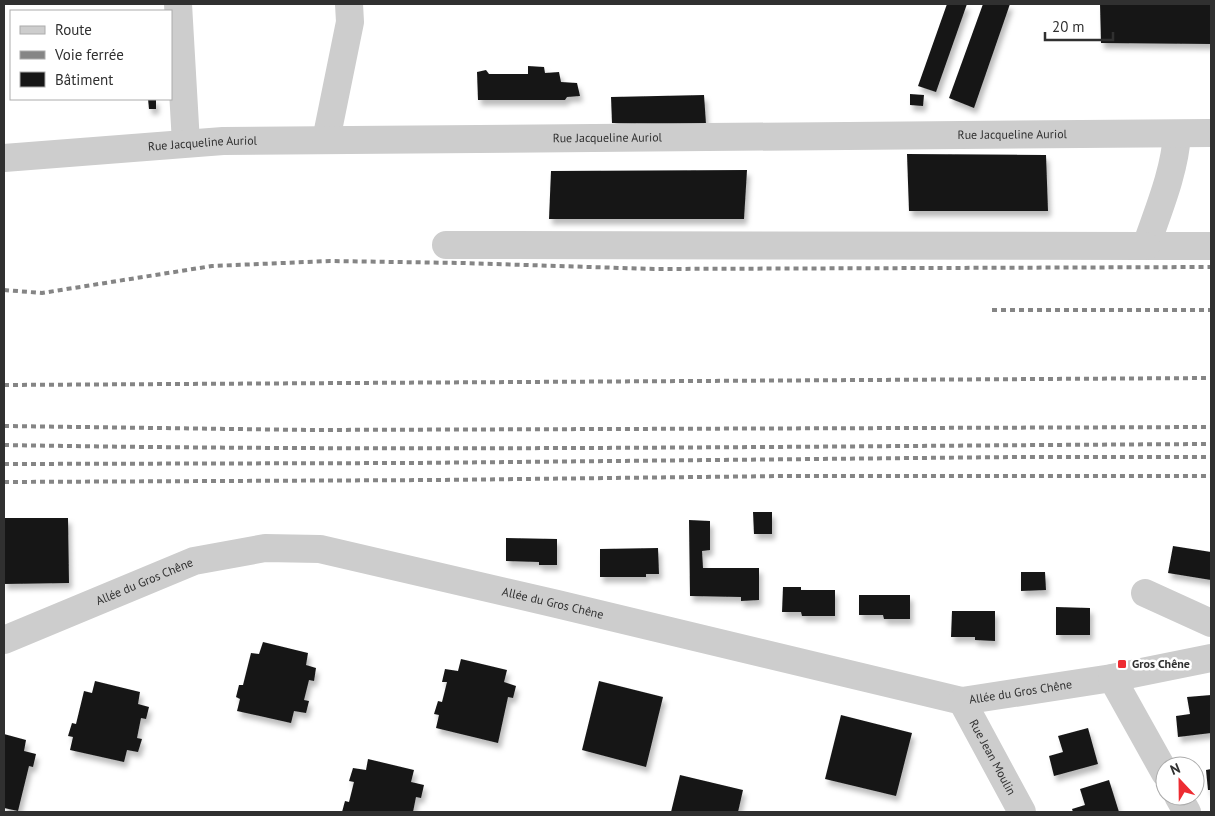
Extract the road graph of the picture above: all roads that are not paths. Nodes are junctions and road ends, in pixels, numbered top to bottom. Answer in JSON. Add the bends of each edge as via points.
{"nodes":[{"id":1,"x":178,"y":4,"type":"edge"},
{"id":2,"x":349,"y":4,"type":"edge"},
{"id":3,"x":1177,"y":134,"type":"junction"},
{"id":4,"x":1211,"y":134,"type":"edge"},
{"id":5,"x":326,"y":140,"type":"junction"},
{"id":6,"x":186,"y":143,"type":"junction"},
{"id":7,"x":4,"y":158,"type":"edge"},
{"id":8,"x":446,"y":245,"type":"dead end"},
{"id":9,"x":1146,"y":246,"type":"junction"},
{"id":10,"x":1211,"y":246,"type":"edge"},
{"id":11,"x":1145,"y":593,"type":"dead end"},
{"id":12,"x":1211,"y":623,"type":"edge"},
{"id":13,"x":4,"y":640,"type":"edge"},
{"id":14,"x":1211,"y":658,"type":"edge"},
{"id":15,"x":1112,"y":678,"type":"junction"},
{"id":16,"x":962,"y":701,"type":"junction"},
{"id":17,"x":1155,"y":756,"type":"edge"},
{"id":18,"x":1022,"y":812,"type":"edge"}],
"edges":[{"from":1,"to":6,"type":"street"},
{"from":2,"to":5,"type":"street","via":[[350,22]]},
{"from":3,"to":4,"type":"street","name":"Rue Jacqueline Auriol"},
{"from":3,"to":5,"type":"street","name":"Rue Jacqueline Auriol"},
{"from":3,"to":9,"type":"street","via":[[1165,192]]},
{"from":5,"to":6,"type":"street","name":"Rue Jacqueline Auriol"},
{"from":6,"to":7,"type":"street","name":"Rue Jacqueline Auriol"},
{"from":8,"to":9,"type":"street"},
{"from":9,"to":10,"type":"street"},
{"from":11,"to":12,"type":"street"},
{"from":13,"to":16,"type":"street","name":"Allée du Gros Chêne","via":[[194,561],[265,548],[320,549]]},
{"from":14,"to":15,"type":"street","name":"Allée du Gros Chêne"},
{"from":15,"to":16,"type":"street","name":"Allée du Gros Chêne"},
{"from":15,"to":17,"type":"street"},
{"from":16,"to":18,"type":"street","name":"Rue Jean Moulin"}]}
